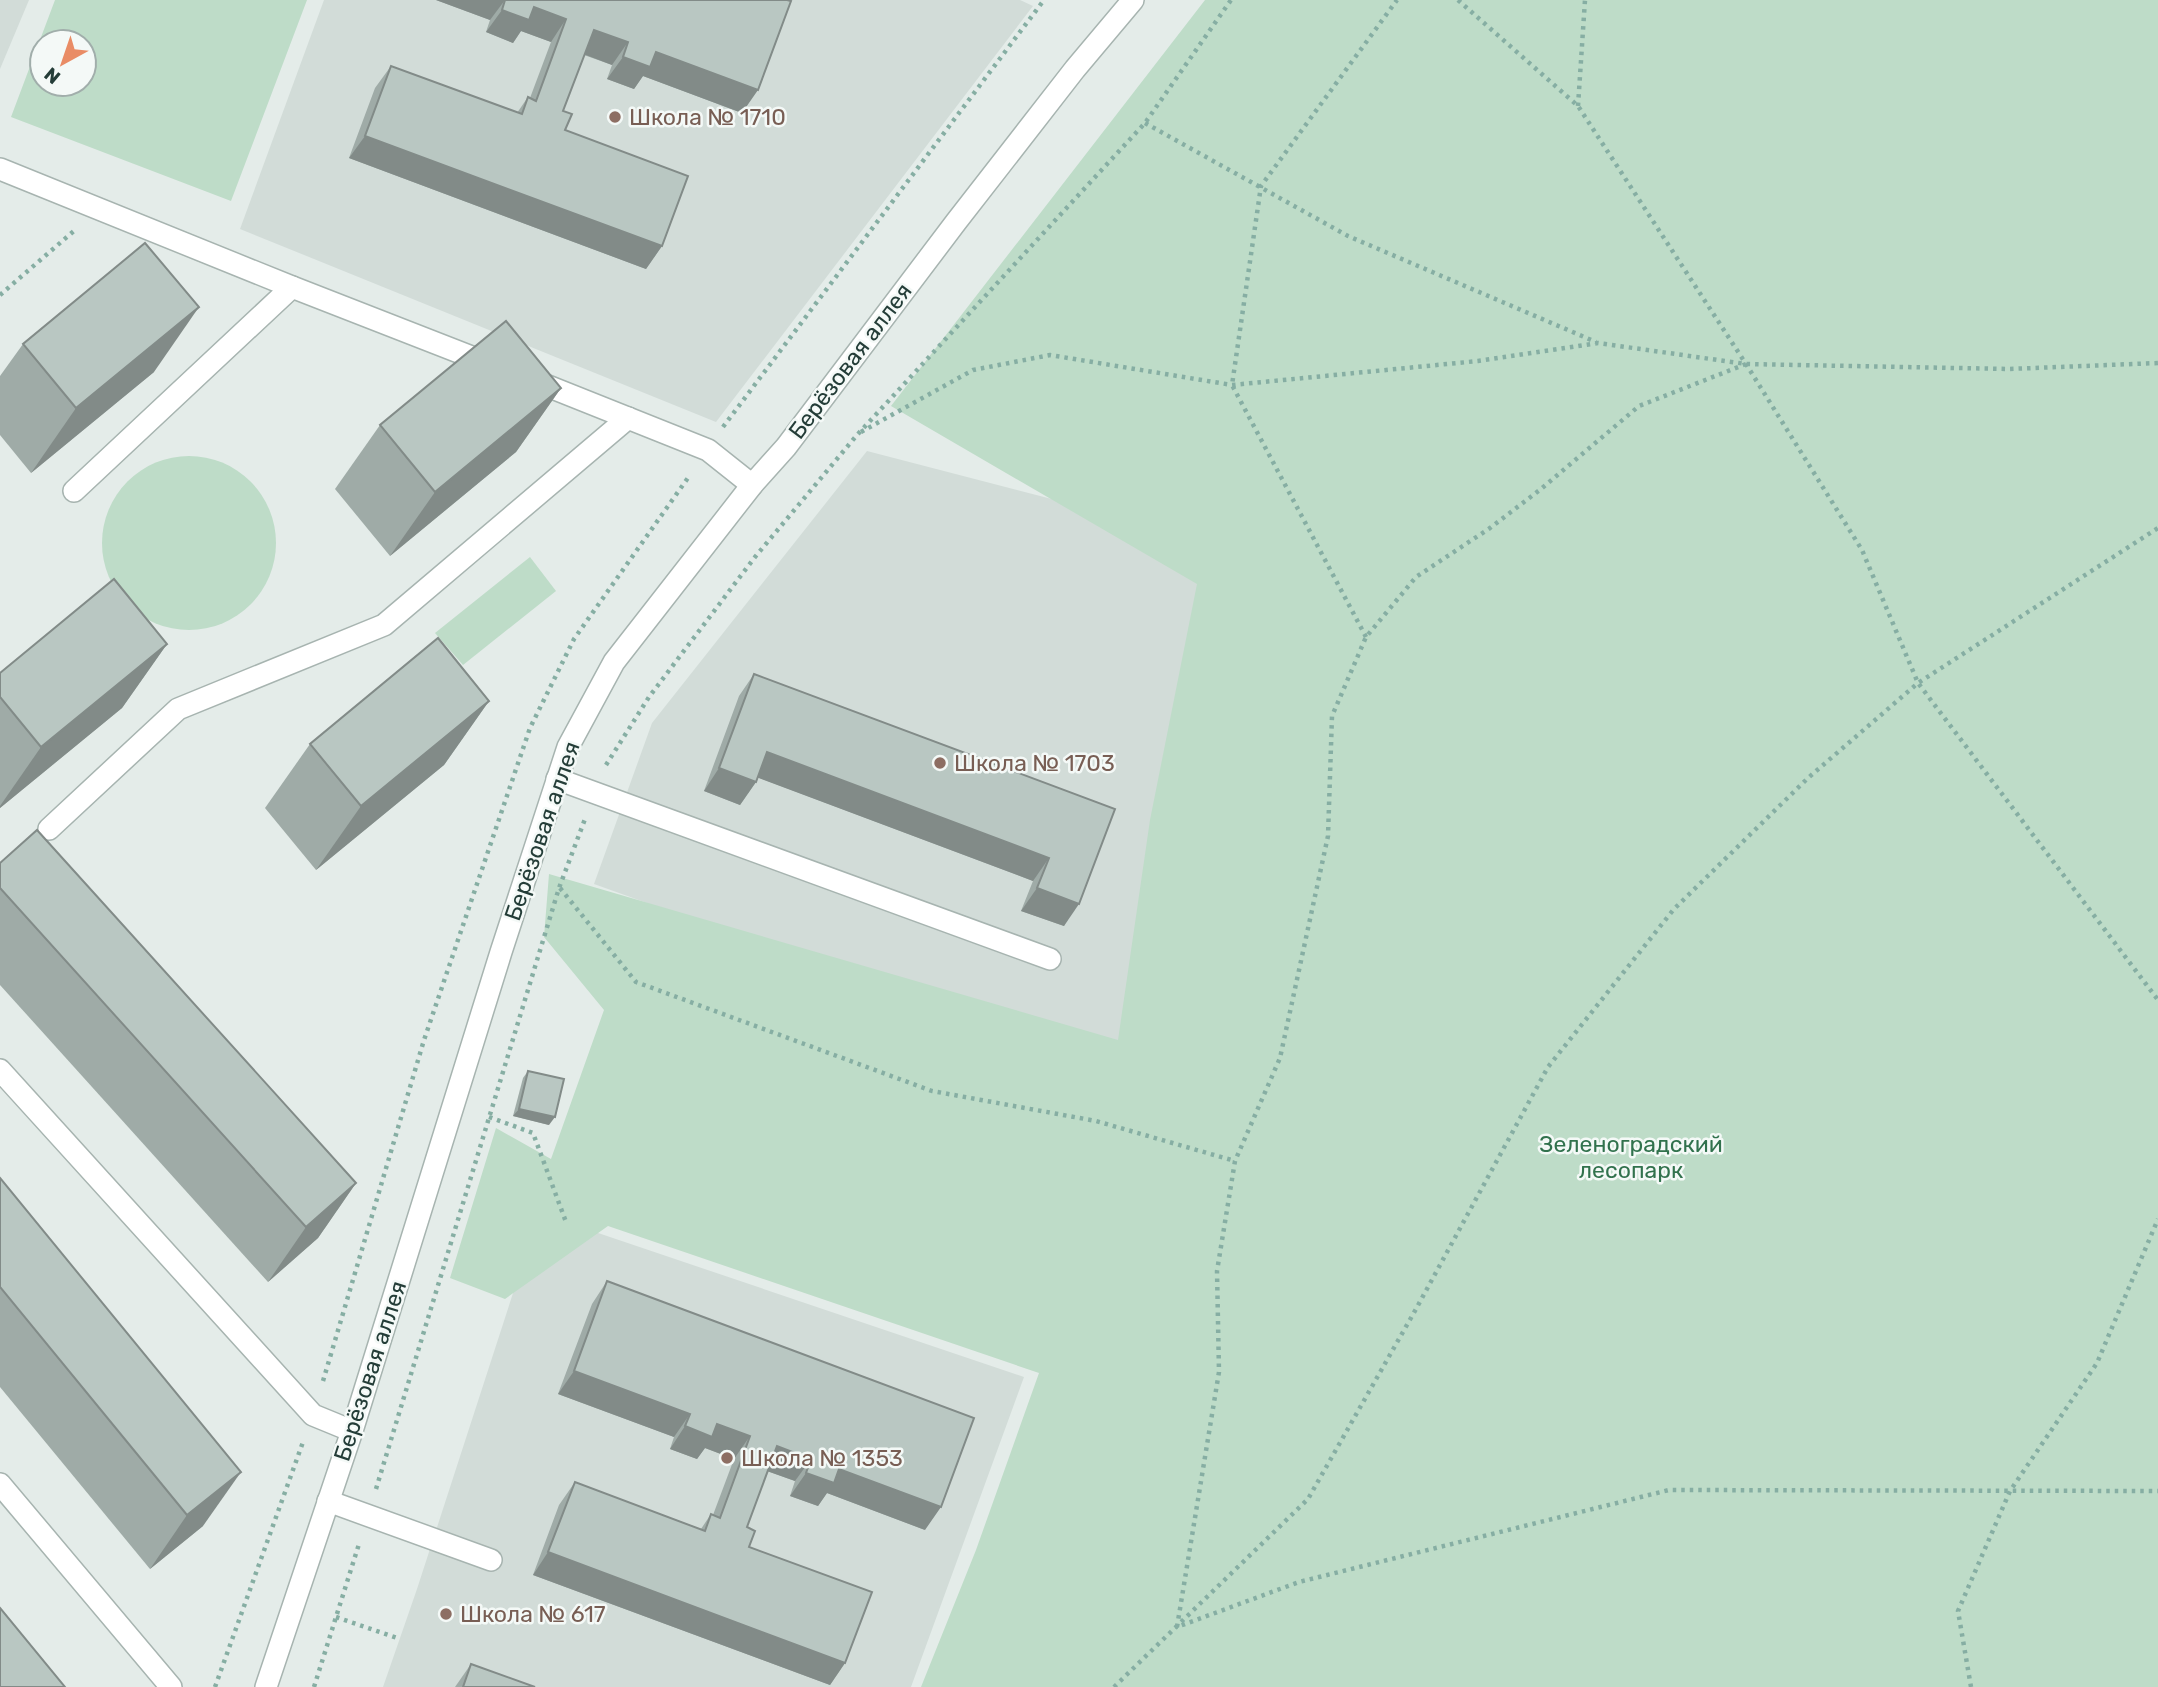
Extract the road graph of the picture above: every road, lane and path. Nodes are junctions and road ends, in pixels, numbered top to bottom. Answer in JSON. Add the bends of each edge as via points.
{"nodes":[{"id":1,"x":1044,"y":0,"type":"edge"},
{"id":2,"x":1133,"y":0,"type":"edge"},
{"id":3,"x":1397,"y":0,"type":"edge"},
{"id":4,"x":1458,"y":0,"type":"edge"},
{"id":5,"x":1586,"y":0,"type":"edge"},
{"id":6,"x":1578,"y":106,"type":"junction"},
{"id":7,"x":1144,"y":123,"type":"dead end"},
{"id":8,"x":0,"y":169,"type":"edge"},
{"id":9,"x":1261,"y":186,"type":"junction"},
{"id":10,"x":99,"y":209,"type":"junction"},
{"id":11,"x":292,"y":287,"type":"junction"},
{"id":12,"x":0,"y":295,"type":"edge"},
{"id":13,"x":1598,"y":343,"type":"junction"},
{"id":14,"x":2158,"y":363,"type":"edge"},
{"id":15,"x":1746,"y":364,"type":"junction"},
{"id":16,"x":1232,"y":385,"type":"junction"},
{"id":17,"x":628,"y":418,"type":"junction"},
{"id":18,"x":857,"y":435,"type":"dead end"},
{"id":19,"x":708,"y":450,"type":"junction"},
{"id":20,"x":752,"y":485,"type":"junction"},
{"id":21,"x":74,"y":491,"type":"dead end"},
{"id":22,"x":2158,"y":528,"type":"edge"},
{"id":23,"x":1366,"y":637,"type":"junction"},
{"id":24,"x":1918,"y":683,"type":"junction"},
{"id":25,"x":558,"y":779,"type":"junction"},
{"id":26,"x":49,"y":829,"type":"dead end"},
{"id":27,"x":559,"y":888,"type":"dead end"},
{"id":28,"x":1050,"y":959,"type":"dead end"},
{"id":29,"x":2158,"y":1000,"type":"edge"},
{"id":30,"x":0,"y":1070,"type":"edge"},
{"id":31,"x":489,"y":1117,"type":"dead end"},
{"id":32,"x":1236,"y":1161,"type":"junction"},
{"id":33,"x":2158,"y":1219,"type":"edge"},
{"id":34,"x":566,"y":1222,"type":"dead end"},
{"id":35,"x":313,"y":1415,"type":"junction"},
{"id":36,"x":352,"y":1431,"type":"junction"},
{"id":37,"x":0,"y":1484,"type":"edge"},
{"id":38,"x":2010,"y":1491,"type":"junction"},
{"id":39,"x":2158,"y":1491,"type":"edge"},
{"id":40,"x":328,"y":1502,"type":"junction"},
{"id":41,"x":491,"y":1560,"type":"dead end"},
{"id":42,"x":336,"y":1617,"type":"dead end"},
{"id":43,"x":1177,"y":1627,"type":"junction"},
{"id":44,"x":400,"y":1639,"type":"dead end"},
{"id":45,"x":171,"y":1687,"type":"edge"},
{"id":46,"x":215,"y":1687,"type":"edge"},
{"id":47,"x":267,"y":1687,"type":"edge"},
{"id":48,"x":1114,"y":1687,"type":"edge"},
{"id":49,"x":1971,"y":1687,"type":"edge"}],
"edges":[{"from":1,"to":19,"type":"path"},
{"from":2,"to":20,"type":"street","name":"Берёзовая аллея"},
{"from":3,"to":9,"type":"path"},
{"from":4,"to":6,"type":"path"},
{"from":5,"to":6,"type":"path"},
{"from":6,"to":15,"type":"path"},
{"from":7,"to":9,"type":"path"},
{"from":8,"to":10,"type":"street"},
{"from":9,"to":13,"type":"path","via":[[1348,236]]},
{"from":9,"to":16,"type":"path"},
{"from":10,"to":11,"type":"street"},
{"from":10,"to":12,"type":"path"},
{"from":11,"to":17,"type":"street"},
{"from":11,"to":21,"type":"street"},
{"from":13,"to":15,"type":"path"},
{"from":13,"to":16,"type":"path","via":[[1478,361]]},
{"from":14,"to":15,"type":"path","via":[[2009,369]]},
{"from":15,"to":23,"type":"path","via":[[1639,406],[1541,489],[1416,578]]},
{"from":15,"to":24,"type":"path","via":[[1862,550]]},
{"from":16,"to":18,"type":"path","via":[[1050,355],[973,370]]},
{"from":16,"to":23,"type":"path"},
{"from":17,"to":19,"type":"street"},
{"from":17,"to":26,"type":"street","via":[[384,625],[178,709]]},
{"from":19,"to":20,"type":"street"},
{"from":19,"to":35,"type":"path","via":[[574,639],[530,728],[424,1040]]},
{"from":20,"to":25,"type":"street","name":"Берёзовая аллея","via":[[614,662],[568,747]]},
{"from":22,"to":24,"type":"path"},
{"from":23,"to":32,"type":"path","via":[[1332,716],[1328,836],[1280,1058]]},
{"from":24,"to":29,"type":"path"},
{"from":24,"to":43,"type":"path","via":[[1808,778],[1674,909],[1548,1067],[1308,1500]]},
{"from":25,"to":28,"type":"street"},
{"from":25,"to":36,"type":"street","name":"Берёзовая аллея"},
{"from":27,"to":32,"type":"path","via":[[636,982],[932,1091],[1096,1121]]},
{"from":30,"to":35,"type":"street"},
{"from":31,"to":34,"type":"path","via":[[533,1133]]},
{"from":32,"to":43,"type":"path","via":[[1217,1271],[1219,1372]]},
{"from":33,"to":38,"type":"path","via":[[2097,1363]]},
{"from":35,"to":36,"type":"street"},
{"from":35,"to":46,"type":"path"},
{"from":36,"to":40,"type":"street","name":"Берёзовая аллея"},
{"from":37,"to":45,"type":"street"},
{"from":38,"to":39,"type":"path"},
{"from":38,"to":43,"type":"path","via":[[1669,1490],[1298,1582]]},
{"from":38,"to":49,"type":"path","via":[[1958,1611]]},
{"from":40,"to":41,"type":"street"},
{"from":40,"to":47,"type":"street","name":"Берёзовая аллея"},
{"from":42,"to":44,"type":"path"},
{"from":43,"to":48,"type":"path"}]}
